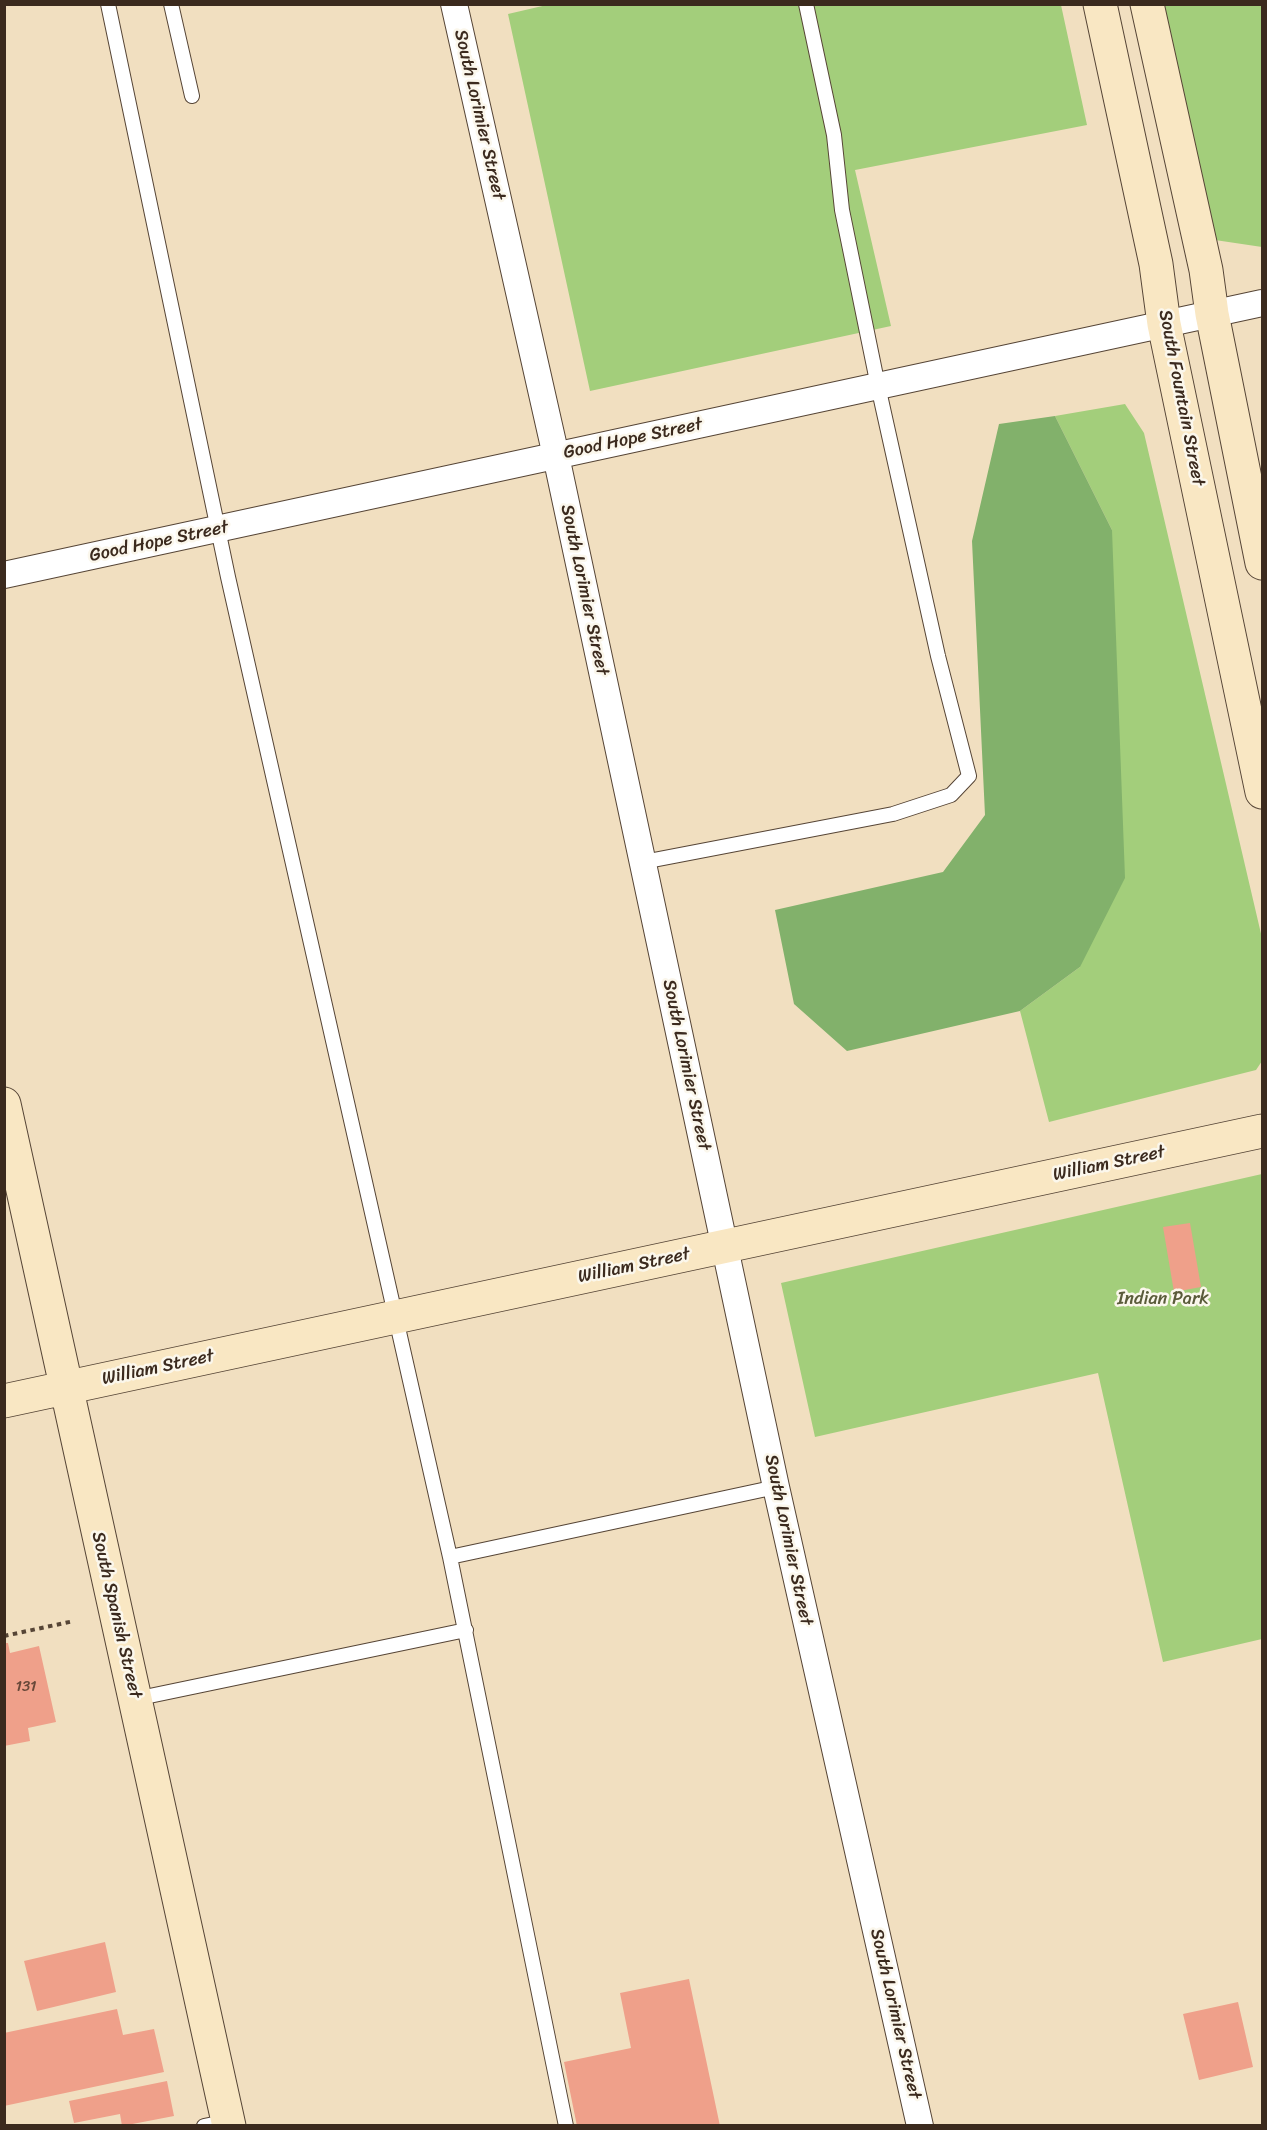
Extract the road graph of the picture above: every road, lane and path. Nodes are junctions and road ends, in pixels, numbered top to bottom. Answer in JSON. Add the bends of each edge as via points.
{"nodes":[{"id":1,"x":108,"y":4,"type":"edge"},
{"id":2,"x":171,"y":4,"type":"edge"},
{"id":3,"x":454,"y":4,"type":"edge"},
{"id":4,"x":806,"y":4,"type":"edge"},
{"id":5,"x":1100,"y":4,"type":"edge"},
{"id":6,"x":1147,"y":4,"type":"edge"},
{"id":7,"x":192,"y":96,"type":"dead end"},
{"id":8,"x":1263,"y":303,"type":"edge"},
{"id":9,"x":1212,"y":314,"type":"junction"},
{"id":10,"x":1164,"y":324,"type":"junction"},
{"id":11,"x":878,"y":386,"type":"junction"},
{"id":12,"x":555,"y":456,"type":"junction"},
{"id":13,"x":218,"y":529,"type":"junction"},
{"id":14,"x":1263,"y":563,"type":"edge"},
{"id":15,"x":4,"y":575,"type":"edge"},
{"id":16,"x":1263,"y":792,"type":"edge"},
{"id":17,"x":643,"y":862,"type":"junction"},
{"id":18,"x":4,"y":1104,"type":"edge"},
{"id":19,"x":1263,"y":1131,"type":"edge"},
{"id":20,"x":725,"y":1247,"type":"junction"},
{"id":21,"x":396,"y":1317,"type":"junction"},
{"id":22,"x":66,"y":1388,"type":"junction"},
{"id":23,"x":4,"y":1401,"type":"edge"},
{"id":24,"x":776,"y":1487,"type":"junction"},
{"id":25,"x":450,"y":1557,"type":"junction"},
{"id":26,"x":74,"y":1621,"type":"dead end"},
{"id":27,"x":466,"y":1630,"type":"junction"},
{"id":28,"x":4,"y":1636,"type":"edge"},
{"id":29,"x":135,"y":1699,"type":"junction"},
{"id":30,"x":221,"y":2124,"type":"edge"},
{"id":31,"x":566,"y":2126,"type":"edge"},
{"id":32,"x":920,"y":2126,"type":"edge"}],
"edges":[{"from":1,"to":13,"type":"lane"},
{"from":2,"to":7,"type":"lane"},
{"from":3,"to":12,"type":"street","name":"South Lorimier Street"},
{"from":4,"to":11,"type":"lane","via":[[834,135],[842,210]]},
{"from":5,"to":10,"type":"street","name":"South Fountain Street","via":[[1156,264]]},
{"from":6,"to":9,"type":"street","via":[[1206,270]]},
{"from":8,"to":9,"type":"street","name":"Good Hope Street"},
{"from":9,"to":10,"type":"street","name":"Good Hope Street"},
{"from":9,"to":14,"type":"street"},
{"from":10,"to":11,"type":"street","name":"Good Hope Street"},
{"from":10,"to":16,"type":"street","name":"South Fountain Street"},
{"from":11,"to":12,"type":"street","name":"Good Hope Street"},
{"from":11,"to":17,"type":"lane","via":[[969,776],[951,795],[893,814]]},
{"from":12,"to":13,"type":"street","name":"Good Hope Street"},
{"from":12,"to":17,"type":"street","name":"South Lorimier Street"},
{"from":13,"to":15,"type":"street","name":"Good Hope Street"},
{"from":13,"to":21,"type":"lane"},
{"from":17,"to":20,"type":"street","name":"South Lorimier Street"},
{"from":18,"to":22,"type":"street","name":"South Spanish Street"},
{"from":19,"to":20,"type":"street","name":"William Street"},
{"from":20,"to":21,"type":"street","name":"William Street"},
{"from":20,"to":24,"type":"street","name":"South Lorimier Street"},
{"from":21,"to":22,"type":"street","name":"William Street"},
{"from":21,"to":25,"type":"lane"},
{"from":22,"to":23,"type":"street","name":"William Street"},
{"from":22,"to":29,"type":"street","name":"South Spanish Street"},
{"from":24,"to":25,"type":"lane"},
{"from":24,"to":32,"type":"street","name":"South Lorimier Street"},
{"from":25,"to":27,"type":"lane"},
{"from":26,"to":28,"type":"path"},
{"from":27,"to":29,"type":"lane"},
{"from":27,"to":31,"type":"lane"},
{"from":29,"to":30,"type":"street","name":"South Spanish Street"}]}
